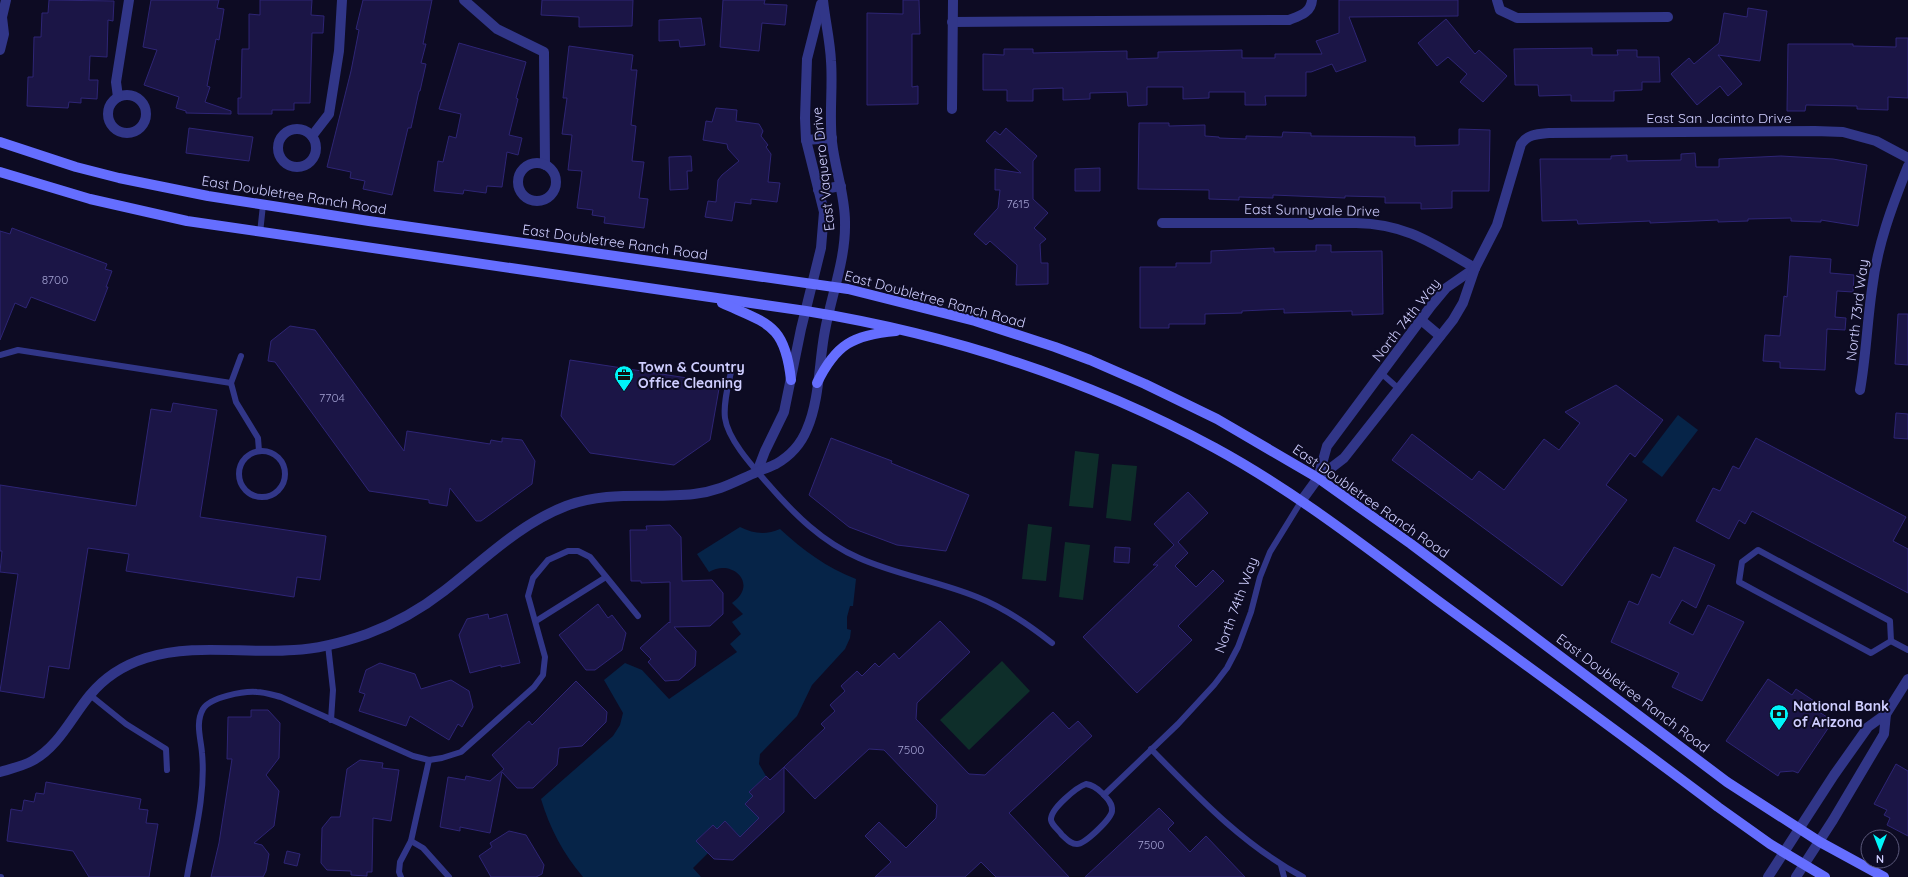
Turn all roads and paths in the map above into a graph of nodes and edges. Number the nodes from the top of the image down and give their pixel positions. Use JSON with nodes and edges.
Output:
{"nodes":[{"id":1,"x":6,"y":0,"type":"edge"},
{"id":2,"x":130,"y":0,"type":"edge"},
{"id":3,"x":342,"y":0,"type":"edge"},
{"id":4,"x":464,"y":0,"type":"edge"},
{"id":5,"x":822,"y":0,"type":"edge"},
{"id":6,"x":953,"y":0,"type":"edge"},
{"id":7,"x":1312,"y":0,"type":"edge"},
{"id":8,"x":1497,"y":0,"type":"edge"},
{"id":9,"x":1,"y":18,"type":"edge"},
{"id":10,"x":1668,"y":18,"type":"dead end"},
{"id":11,"x":952,"y":22,"type":"junction"},
{"id":12,"x":0,"y":50,"type":"edge"},
{"id":13,"x":118,"y":97,"type":"dead end"},
{"id":14,"x":952,"y":109,"type":"dead end"},
{"id":15,"x":312,"y":136,"type":"dead end"},
{"id":16,"x":832,"y":138,"type":"junction"},
{"id":17,"x":1525,"y":138,"type":"joint"},
{"id":18,"x":806,"y":140,"type":"junction"},
{"id":19,"x":0,"y":142,"type":"edge"},
{"id":20,"x":1908,"y":158,"type":"edge"},
{"id":21,"x":545,"y":165,"type":"dead end"},
{"id":22,"x":1908,"y":166,"type":"edge"},
{"id":23,"x":0,"y":172,"type":"edge"},
{"id":24,"x":840,"y":186,"type":"junction"},
{"id":25,"x":818,"y":190,"type":"junction"},
{"id":26,"x":263,"y":206,"type":"junction"},
{"id":27,"x":1162,"y":223,"type":"dead end"},
{"id":28,"x":260,"y":233,"type":"junction"},
{"id":29,"x":1475,"y":268,"type":"junction"},
{"id":30,"x":813,"y":284,"type":"junction"},
{"id":31,"x":835,"y":287,"type":"junction"},
{"id":32,"x":711,"y":298,"type":"junction"},
{"id":33,"x":806,"y":311,"type":"junction"},
{"id":34,"x":828,"y":315,"type":"junction"},
{"id":35,"x":1421,"y":320,"type":"junction"},
{"id":36,"x":906,"y":330,"type":"junction"},
{"id":37,"x":1440,"y":336,"type":"junction"},
{"id":38,"x":0,"y":355,"type":"edge"},
{"id":39,"x":241,"y":356,"type":"dead end"},
{"id":40,"x":732,"y":367,"type":"dead end"},
{"id":41,"x":1381,"y":373,"type":"junction"},
{"id":42,"x":792,"y":380,"type":"junction"},
{"id":43,"x":817,"y":383,"type":"junction"},
{"id":44,"x":231,"y":384,"type":"junction"},
{"id":45,"x":1399,"y":389,"type":"junction"},
{"id":46,"x":1860,"y":390,"type":"dead end"},
{"id":47,"x":258,"y":450,"type":"junction"},
{"id":48,"x":757,"y":472,"type":"junction"},
{"id":49,"x":1318,"y":478,"type":"junction"},
{"id":50,"x":1302,"y":500,"type":"junction"},
{"id":51,"x":606,"y":577,"type":"junction"},
{"id":52,"x":638,"y":616,"type":"dead end"},
{"id":53,"x":536,"y":621,"type":"junction"},
{"id":54,"x":1891,"y":641,"type":"junction"},
{"id":55,"x":1052,"y":643,"type":"dead end"},
{"id":56,"x":328,"y":645,"type":"junction"},
{"id":57,"x":1908,"y":650,"type":"edge"},
{"id":58,"x":1908,"y":679,"type":"edge"},
{"id":59,"x":90,"y":695,"type":"junction"},
{"id":60,"x":1886,"y":714,"type":"junction"},
{"id":61,"x":331,"y":720,"type":"junction"},
{"id":62,"x":1151,"y":749,"type":"junction"},
{"id":63,"x":429,"y":760,"type":"junction"},
{"id":64,"x":168,"y":770,"type":"dead end"},
{"id":65,"x":0,"y":772,"type":"edge"},
{"id":66,"x":1104,"y":795,"type":"junction"},
{"id":67,"x":1799,"y":829,"type":"junction"},
{"id":68,"x":411,"y":841,"type":"junction"},
{"id":69,"x":1820,"y":842,"type":"junction"},
{"id":70,"x":1783,"y":852,"type":"junction"},
{"id":71,"x":1281,"y":865,"type":"junction"},
{"id":72,"x":1804,"y":865,"type":"junction"},
{"id":73,"x":187,"y":877,"type":"edge"},
{"id":74,"x":401,"y":877,"type":"edge"},
{"id":75,"x":450,"y":877,"type":"edge"},
{"id":76,"x":1284,"y":877,"type":"edge"},
{"id":77,"x":1303,"y":877,"type":"edge"},
{"id":78,"x":1768,"y":877,"type":"edge"},
{"id":79,"x":1796,"y":877,"type":"edge"},
{"id":80,"x":1825,"y":877,"type":"edge"},
{"id":81,"x":1884,"y":877,"type":"edge"}],
"edges":[{"from":1,"to":9,"type":"street"},
{"from":2,"to":13,"type":"street"},
{"from":3,"to":15,"type":"street"},
{"from":4,"to":21,"type":"street"},
{"from":5,"to":16,"type":"street","name":"East Vaquero Drive"},
{"from":5,"to":18,"type":"street","name":"East Vaquero Drive"},
{"from":6,"to":11,"type":"street"},
{"from":7,"to":11,"type":"street"},
{"from":8,"to":10,"type":"street"},
{"from":9,"to":12,"type":"street"},
{"from":11,"to":14,"type":"street"},
{"from":16,"to":18,"type":"street"},
{"from":16,"to":24,"type":"street","name":"East Vaquero Drive"},
{"from":17,"to":20,"type":"street","name":"East San Jacinto Drive"},
{"from":17,"to":29,"type":"street","name":"North 74th Way"},
{"from":18,"to":25,"type":"street","name":"East Vaquero Drive"},
{"from":19,"to":26,"type":"main road","name":"East Doubletree Ranch Road"},
{"from":22,"to":46,"type":"street","name":"North 73rd Way"},
{"from":23,"to":28,"type":"main road"},
{"from":24,"to":25,"type":"street"},
{"from":24,"to":31,"type":"street","name":"East Vaquero Drive"},
{"from":25,"to":30,"type":"street","name":"East Vaquero Drive"},
{"from":26,"to":28,"type":"lane"},
{"from":26,"to":30,"type":"main road","name":"East Doubletree Ranch Road"},
{"from":27,"to":29,"type":"street","name":"East Sunnyvale Drive"},
{"from":28,"to":32,"type":"main road"},
{"from":29,"to":35,"type":"street","name":"North 74th Way"},
{"from":29,"to":37,"type":"street","name":"North 74th Way"},
{"from":30,"to":31,"type":"main road","name":"East Doubletree Ranch Road"},
{"from":30,"to":33,"type":"street","name":"East Vaquero Drive"},
{"from":31,"to":34,"type":"street","name":"East Vaquero Drive"},
{"from":31,"to":49,"type":"main road","name":"East Doubletree Ranch Road"},
{"from":32,"to":33,"type":"main road"},
{"from":32,"to":42,"type":"main road"},
{"from":33,"to":34,"type":"main road"},
{"from":33,"to":42,"type":"street","name":"East Vaquero Drive"},
{"from":34,"to":36,"type":"main road"},
{"from":34,"to":43,"type":"street","name":"East Vaquero Drive"},
{"from":35,"to":37,"type":"street"},
{"from":35,"to":41,"type":"street","name":"North 74th Way"},
{"from":36,"to":43,"type":"main road"},
{"from":36,"to":50,"type":"main road"},
{"from":37,"to":45,"type":"street","name":"North 74th Way"},
{"from":38,"to":44,"type":"lane"},
{"from":39,"to":44,"type":"lane"},
{"from":40,"to":48,"type":"lane"},
{"from":41,"to":45,"type":"lane"},
{"from":41,"to":49,"type":"street","name":"North 74th Way"},
{"from":42,"to":48,"type":"street","name":"East Vaquero Drive"},
{"from":43,"to":48,"type":"street","name":"East Vaquero Drive"},
{"from":44,"to":47,"type":"lane"},
{"from":45,"to":49,"type":"street","name":"North 74th Way"},
{"from":47,"to":47,"type":"lane"},
{"from":48,"to":55,"type":"lane"},
{"from":48,"to":56,"type":"street","name":"East Vaquero Drive"},
{"from":49,"to":50,"type":"street","name":"North 74th Way"},
{"from":49,"to":67,"type":"main road","name":"East Doubletree Ranch Road"},
{"from":50,"to":62,"type":"lane","name":"North 74th Way"},
{"from":50,"to":70,"type":"main road"},
{"from":51,"to":52,"type":"lane"},
{"from":51,"to":53,"type":"lane"},
{"from":51,"to":53,"type":"lane"},
{"from":53,"to":63,"type":"lane"},
{"from":54,"to":54,"type":"lane"},
{"from":54,"to":57,"type":"lane"},
{"from":56,"to":59,"type":"street","name":"East Vaquero Drive"},
{"from":56,"to":61,"type":"lane"},
{"from":58,"to":60,"type":"street"},
{"from":59,"to":64,"type":"lane"},
{"from":59,"to":65,"type":"street","name":"East Vaquero Drive"},
{"from":60,"to":67,"type":"street"},
{"from":60,"to":69,"type":"street"},
{"from":61,"to":63,"type":"lane"},
{"from":61,"to":73,"type":"lane"},
{"from":62,"to":66,"type":"lane","name":"North 74th Way"},
{"from":62,"to":71,"type":"lane"},
{"from":63,"to":68,"type":"lane"},
{"from":66,"to":66,"type":"lane"},
{"from":67,"to":69,"type":"main road","name":"East Doubletree Ranch Road"},
{"from":67,"to":70,"type":"street"},
{"from":68,"to":74,"type":"lane"},
{"from":68,"to":75,"type":"lane"},
{"from":69,"to":72,"type":"street"},
{"from":69,"to":81,"type":"main road","name":"East Doubletree Ranch Road"},
{"from":70,"to":72,"type":"main road"},
{"from":70,"to":78,"type":"street"},
{"from":71,"to":76,"type":"lane"},
{"from":71,"to":77,"type":"lane"},
{"from":72,"to":79,"type":"street"},
{"from":72,"to":80,"type":"main road"}]}
